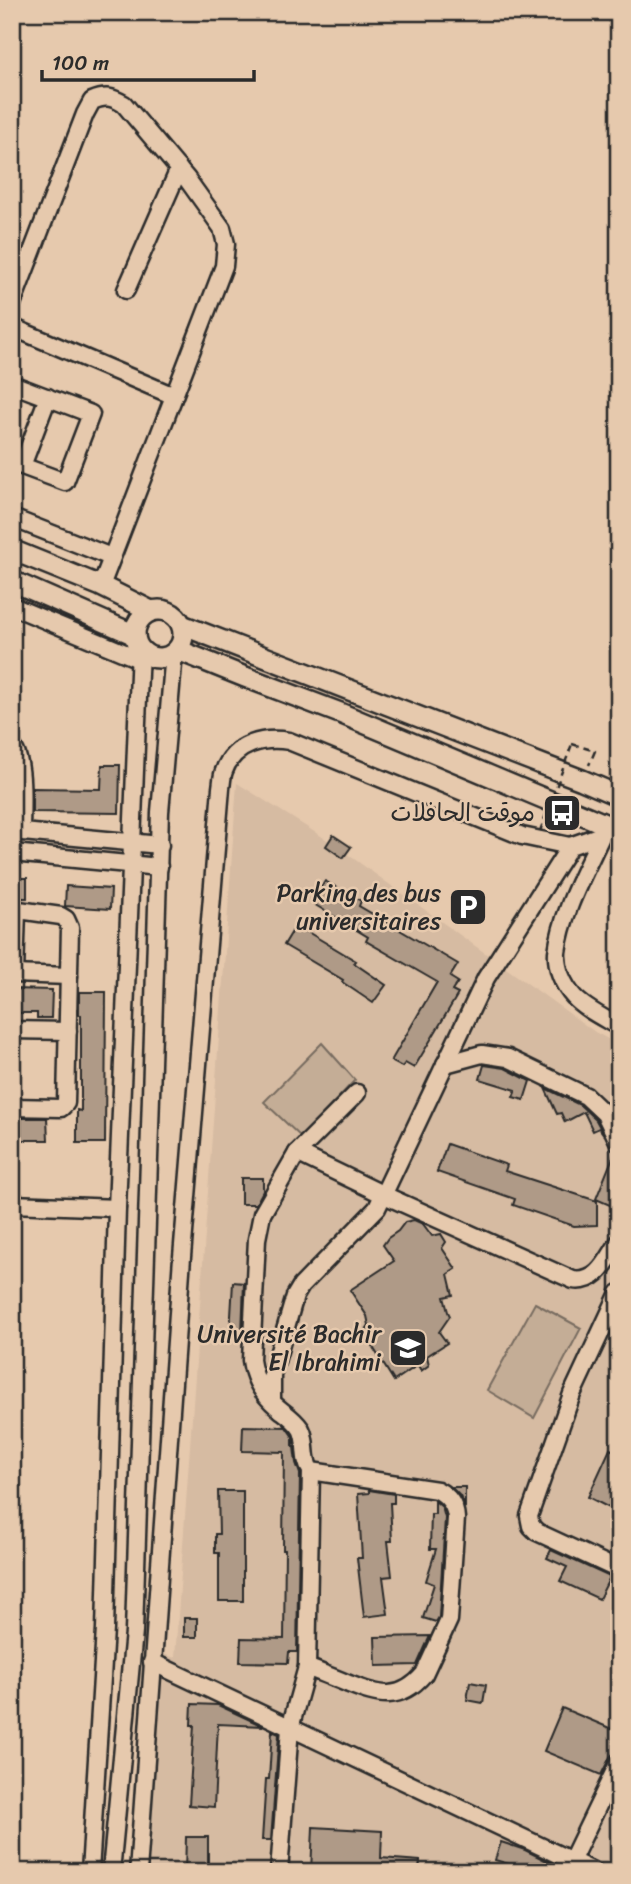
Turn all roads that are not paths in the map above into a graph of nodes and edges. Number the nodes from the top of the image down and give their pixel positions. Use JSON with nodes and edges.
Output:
{"nodes":[{"id":1,"x":179,"y":169,"type":"junction"},
{"id":2,"x":126,"y":290,"type":"dead end"},
{"id":3,"x":12,"y":304,"type":"edge"},
{"id":4,"x":12,"y":327,"type":"edge"},
{"id":5,"x":12,"y":384,"type":"edge"},
{"id":6,"x":174,"y":396,"type":"junction"},
{"id":7,"x":48,"y":397,"type":"junction"},
{"id":8,"x":12,"y":518,"type":"edge"},
{"id":9,"x":12,"y":550,"type":"edge"},
{"id":10,"x":111,"y":557,"type":"junction"},
{"id":11,"x":12,"y":581,"type":"edge"},
{"id":12,"x":101,"y":586,"type":"junction"},
{"id":13,"x":12,"y":606,"type":"edge"},
{"id":14,"x":151,"y":611,"type":"junction"},
{"id":15,"x":182,"y":625,"type":"junction"},
{"id":16,"x":138,"y":648,"type":"junction"},
{"id":17,"x":176,"y":651,"type":"junction"},
{"id":18,"x":12,"y":746,"type":"edge"},
{"id":19,"x":619,"y":796,"type":"edge"},
{"id":20,"x":609,"y":830,"type":"edge"},
{"id":21,"x":17,"y":831,"type":"edge"},
{"id":22,"x":132,"y":841,"type":"junction"},
{"id":23,"x":160,"y":845,"type":"junction"},
{"id":24,"x":570,"y":846,"type":"junction"},
{"id":25,"x":12,"y":853,"type":"edge"},
{"id":26,"x":130,"y":863,"type":"junction"},
{"id":27,"x":159,"y":867,"type":"junction"},
{"id":28,"x":15,"y":910,"type":"edge"},
{"id":29,"x":15,"y":927,"type":"edge"},
{"id":30,"x":13,"y":974,"type":"edge"},
{"id":31,"x":69,"y":975,"type":"junction"},
{"id":32,"x":619,"y":1027,"type":"edge"},
{"id":33,"x":12,"y":1030,"type":"edge"},
{"id":34,"x":68,"y":1031,"type":"junction"},
{"id":35,"x":445,"y":1064,"type":"junction"},
{"id":36,"x":357,"y":1093,"type":"dead end"},
{"id":37,"x":12,"y":1107,"type":"edge"},
{"id":38,"x":619,"y":1143,"type":"edge"},
{"id":39,"x":297,"y":1153,"type":"junction"},
{"id":40,"x":384,"y":1195,"type":"junction"},
{"id":41,"x":12,"y":1204,"type":"edge"},
{"id":42,"x":117,"y":1208,"type":"junction"},
{"id":43,"x":619,"y":1242,"type":"edge"},
{"id":44,"x":619,"y":1293,"type":"edge"},
{"id":45,"x":272,"y":1401,"type":"junction"},
{"id":46,"x":311,"y":1471,"type":"junction"},
{"id":47,"x":619,"y":1570,"type":"edge"},
{"id":48,"x":152,"y":1662,"type":"junction"},
{"id":49,"x":307,"y":1667,"type":"junction"},
{"id":50,"x":290,"y":1728,"type":"junction"},
{"id":51,"x":619,"y":1762,"type":"edge"},
{"id":52,"x":568,"y":1866,"type":"edge"},
{"id":53,"x":90,"y":1872,"type":"edge"},
{"id":54,"x":111,"y":1872,"type":"edge"},
{"id":55,"x":138,"y":1872,"type":"edge"},
{"id":56,"x":279,"y":1872,"type":"edge"},
{"id":57,"x":596,"y":1872,"type":"edge"}],
"edges":[{"from":1,"to":2,"type":"street"},
{"from":1,"to":3,"type":"street"},
{"from":1,"to":6,"type":"street"},
{"from":4,"to":6,"type":"street"},
{"from":5,"to":7,"type":"street"},
{"from":6,"to":10,"type":"street"},
{"from":7,"to":7,"type":"street"},
{"from":8,"to":10,"type":"street"},
{"from":9,"to":12,"type":"main road"},
{"from":10,"to":12,"type":"street"},
{"from":11,"to":16,"type":"main road"},
{"from":12,"to":14,"type":"main road"},
{"from":13,"to":16,"type":"street"},
{"from":14,"to":15,"type":"main road"},
{"from":14,"to":16,"type":"main road"},
{"from":15,"to":17,"type":"main road"},
{"from":15,"to":19,"type":"main road"},
{"from":16,"to":17,"type":"main road"},
{"from":16,"to":22,"type":"street"},
{"from":17,"to":20,"type":"main road"},
{"from":17,"to":23,"type":"street"},
{"from":18,"to":21,"type":"street"},
{"from":20,"to":24,"type":"street"},
{"from":20,"to":32,"type":"street"},
{"from":21,"to":22,"type":"street"},
{"from":22,"to":23,"type":"street"},
{"from":22,"to":26,"type":"street"},
{"from":23,"to":27,"type":"street"},
{"from":24,"to":35,"type":"street"},
{"from":24,"to":48,"type":"street"},
{"from":25,"to":26,"type":"street"},
{"from":26,"to":27,"type":"street"},
{"from":26,"to":42,"type":"street"},
{"from":27,"to":54,"type":"street"},
{"from":28,"to":29,"type":"street"},
{"from":28,"to":31,"type":"street"},
{"from":29,"to":30,"type":"street"},
{"from":30,"to":31,"type":"street"},
{"from":31,"to":34,"type":"street"},
{"from":33,"to":34,"type":"street"},
{"from":34,"to":37,"type":"street"},
{"from":35,"to":38,"type":"street"},
{"from":35,"to":40,"type":"street"},
{"from":36,"to":39,"type":"street"},
{"from":39,"to":40,"type":"street"},
{"from":39,"to":45,"type":"street"},
{"from":40,"to":43,"type":"street"},
{"from":40,"to":45,"type":"street"},
{"from":41,"to":42,"type":"street"},
{"from":42,"to":53,"type":"street"},
{"from":44,"to":47,"type":"street"},
{"from":45,"to":46,"type":"street"},
{"from":46,"to":49,"type":"street"},
{"from":46,"to":49,"type":"street"},
{"from":48,"to":50,"type":"street"},
{"from":48,"to":55,"type":"street"},
{"from":49,"to":50,"type":"street"},
{"from":50,"to":52,"type":"street"},
{"from":50,"to":56,"type":"street"},
{"from":51,"to":52,"type":"street"},
{"from":52,"to":57,"type":"street"}]}
